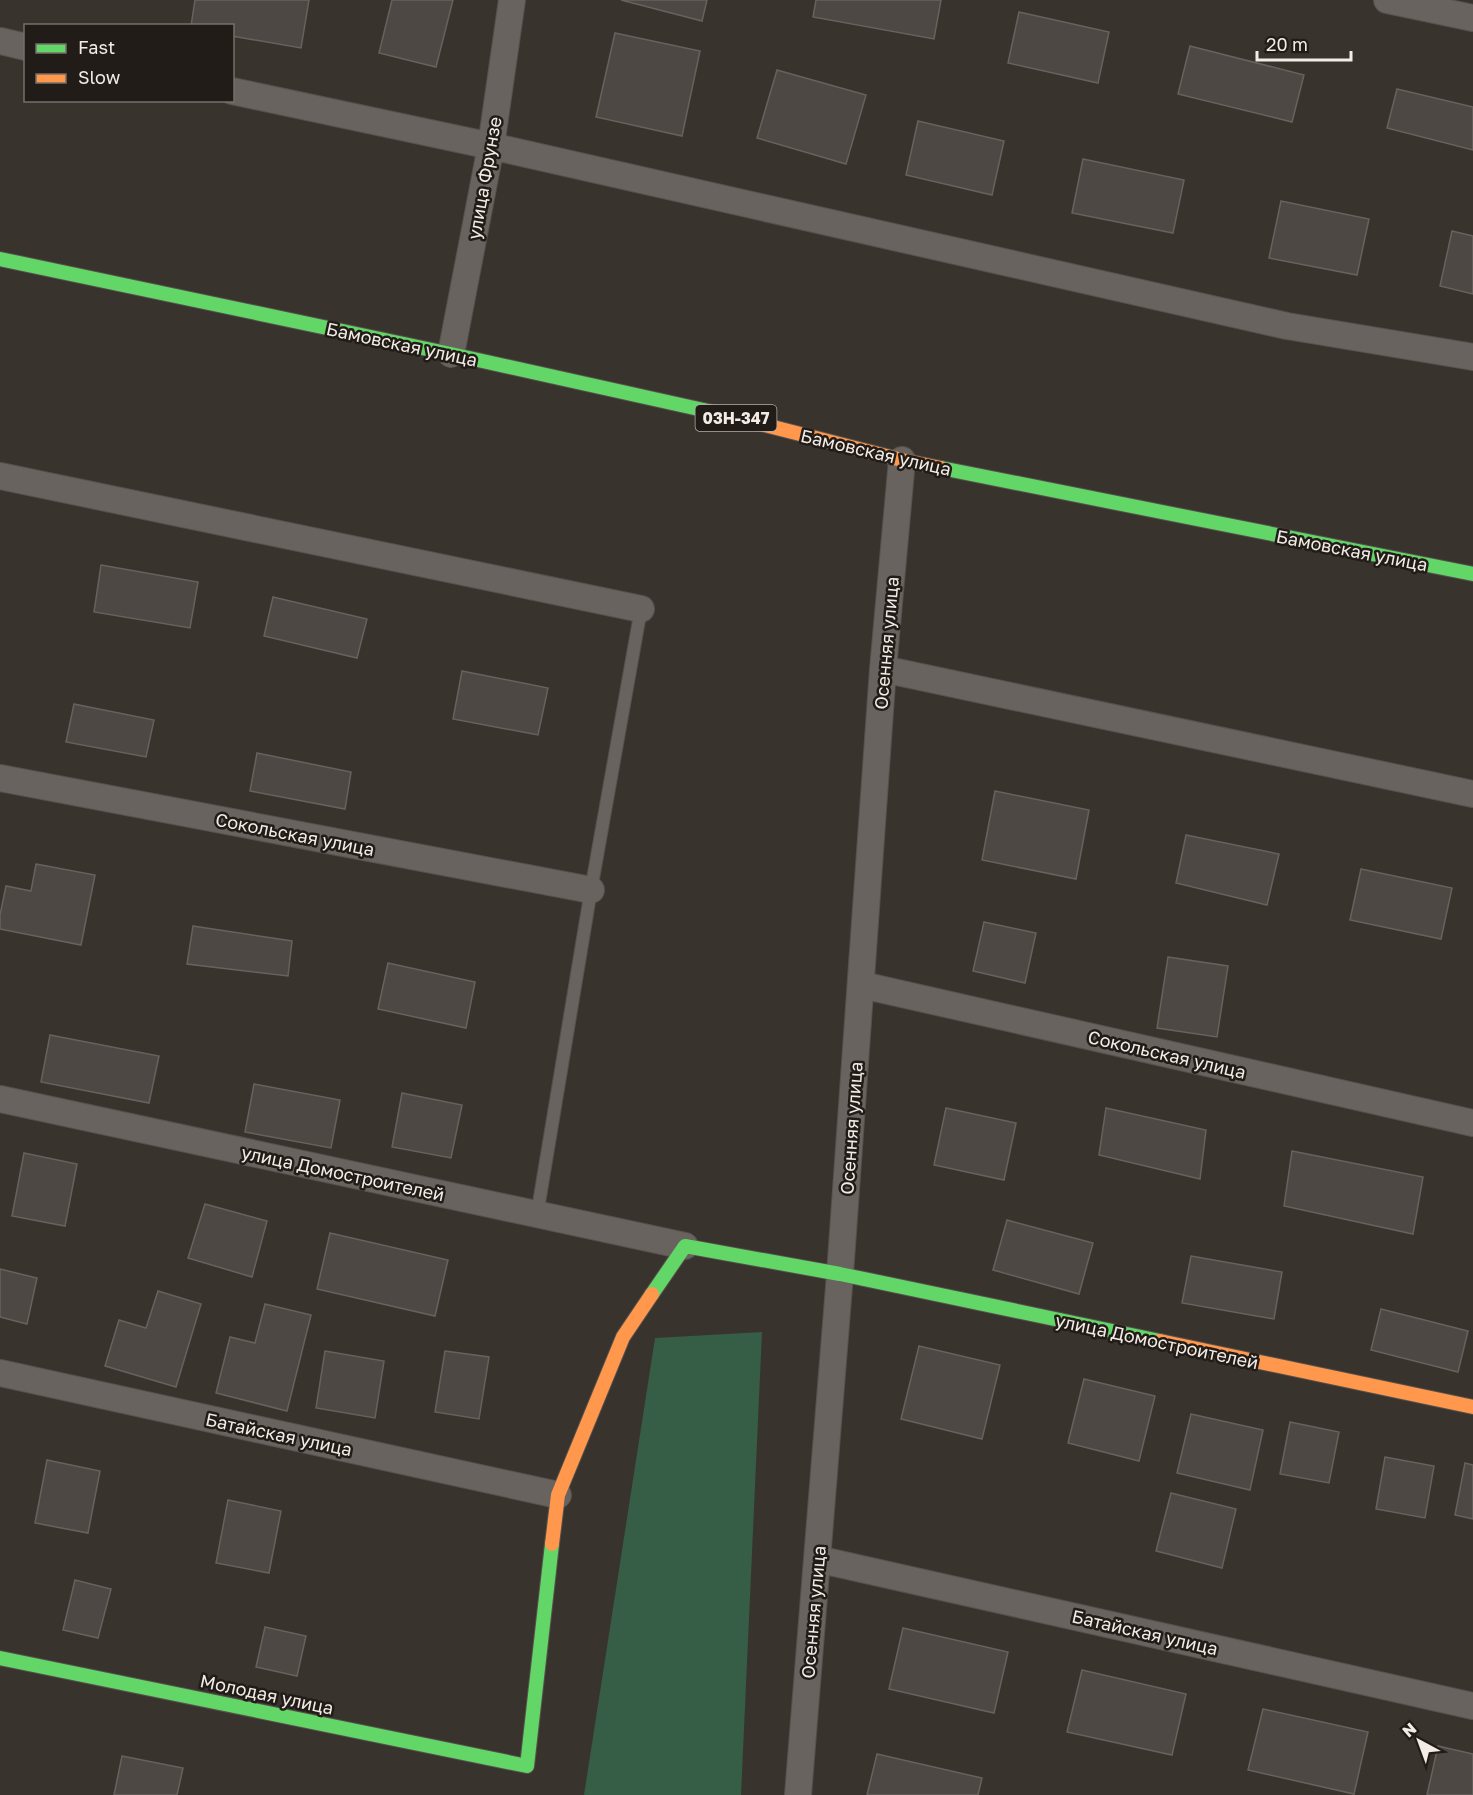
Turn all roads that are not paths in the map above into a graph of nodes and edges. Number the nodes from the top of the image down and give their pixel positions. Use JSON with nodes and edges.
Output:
{"nodes":[{"id":1,"x":512,"y":0,"type":"edge"},
{"id":2,"x":1387,"y":0,"type":"edge"},
{"id":3,"x":1473,"y":18,"type":"edge"},
{"id":4,"x":0,"y":41,"type":"edge"},
{"id":5,"x":24,"y":47,"type":"edge"},
{"id":6,"x":234,"y":91,"type":"edge"},
{"id":7,"x":491,"y":147,"type":"junction"},
{"id":8,"x":0,"y":260,"type":"edge"},
{"id":9,"x":451,"y":354,"type":"junction"},
{"id":10,"x":1473,"y":357,"type":"edge"},
{"id":11,"x":902,"y":460,"type":"junction"},
{"id":12,"x":0,"y":476,"type":"edge"},
{"id":13,"x":1473,"y":574,"type":"edge"},
{"id":14,"x":641,"y":609,"type":"joint"},
{"id":15,"x":883,"y":669,"type":"junction"},
{"id":16,"x":0,"y":777,"type":"edge"},
{"id":17,"x":1473,"y":794,"type":"edge"},
{"id":18,"x":591,"y":890,"type":"junction"},
{"id":19,"x":862,"y":985,"type":"junction"},
{"id":20,"x":0,"y":1099,"type":"edge"},
{"id":21,"x":1473,"y":1123,"type":"edge"},
{"id":22,"x":537,"y":1215,"type":"junction"},
{"id":23,"x":685,"y":1246,"type":"junction"},
{"id":24,"x":840,"y":1274,"type":"junction"},
{"id":25,"x":0,"y":1373,"type":"edge"},
{"id":26,"x":1473,"y":1407,"type":"edge"},
{"id":27,"x":558,"y":1495,"type":"junction"},
{"id":28,"x":817,"y":1559,"type":"junction"},
{"id":29,"x":0,"y":1658,"type":"edge"},
{"id":30,"x":1473,"y":1706,"type":"edge"},
{"id":31,"x":798,"y":1795,"type":"edge"}],
"edges":[{"from":1,"to":7,"type":"street","name":"улица Фрунзе"},
{"from":2,"to":3,"type":"street"},
{"from":4,"to":5,"type":"street"},
{"from":6,"to":7,"type":"street"},
{"from":7,"to":9,"type":"street","name":"улица Фрунзе"},
{"from":7,"to":10,"type":"street"},
{"from":8,"to":9,"type":"street","name":"Бамовская улица","number":"03Н-347"},
{"from":9,"to":11,"type":"street","name":"Бамовская улица","number":"03Н-347"},
{"from":11,"to":13,"type":"street","name":"Бамовская улица","number":"03Н-347"},
{"from":11,"to":15,"type":"street","name":"Осенняя улица"},
{"from":12,"to":14,"type":"street"},
{"from":14,"to":18,"type":"lane"},
{"from":15,"to":17,"type":"street"},
{"from":15,"to":19,"type":"street","name":"Осенняя улица"},
{"from":16,"to":18,"type":"street","name":"Сокольская улица"},
{"from":18,"to":22,"type":"lane"},
{"from":19,"to":21,"type":"street","name":"Сокольская улица"},
{"from":19,"to":24,"type":"street","name":"Осенняя улица"},
{"from":20,"to":22,"type":"street","name":"улица Домостроителей"},
{"from":22,"to":23,"type":"street","name":"улица Домостроителей"},
{"from":23,"to":24,"type":"street","name":"улица Домостроителей"},
{"from":23,"to":27,"type":"street"},
{"from":24,"to":26,"type":"street","name":"улица Домостроителей"},
{"from":24,"to":28,"type":"street","name":"Осенняя улица"},
{"from":25,"to":27,"type":"street","name":"Батайская улица"},
{"from":27,"to":29,"type":"street","name":"Молодая улица"},
{"from":28,"to":30,"type":"street","name":"Батайская улица"},
{"from":28,"to":31,"type":"street","name":"Осенняя улица"}]}
